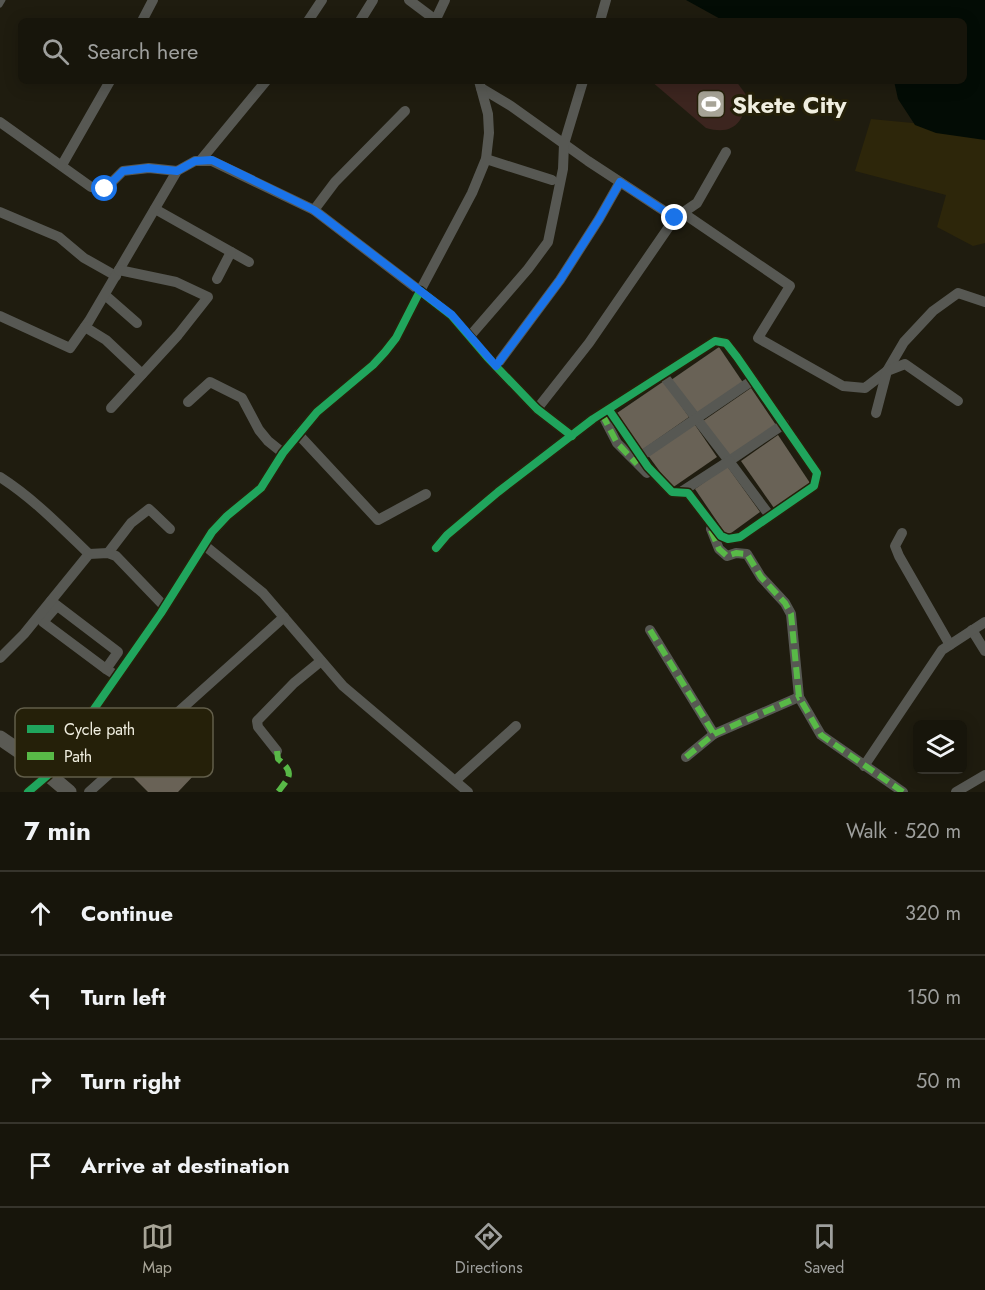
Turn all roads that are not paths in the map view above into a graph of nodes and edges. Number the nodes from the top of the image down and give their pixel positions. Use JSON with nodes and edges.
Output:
{"nodes":[{"id":1,"x":3,"y":0,"type":"edge"},
{"id":2,"x":153,"y":0,"type":"edge"},
{"id":3,"x":322,"y":0,"type":"edge"},
{"id":4,"x":373,"y":0,"type":"edge"},
{"id":5,"x":409,"y":0,"type":"edge"},
{"id":6,"x":445,"y":0,"type":"edge"},
{"id":7,"x":606,"y":0,"type":"edge"},
{"id":8,"x":0,"y":5,"type":"edge"},
{"id":9,"x":144,"y":18,"type":"edge"},
{"id":10,"x":310,"y":18,"type":"edge"},
{"id":11,"x":362,"y":18,"type":"edge"},
{"id":12,"x":433,"y":18,"type":"edge"},
{"id":13,"x":437,"y":18,"type":"edge"},
{"id":14,"x":601,"y":18,"type":"edge"},
{"id":15,"x":108,"y":84,"type":"edge"},
{"id":16,"x":264,"y":84,"type":"edge"},
{"id":17,"x":480,"y":84,"type":"edge"},
{"id":18,"x":582,"y":84,"type":"edge"},
{"id":19,"x":405,"y":111,"type":"dead end"},
{"id":20,"x":0,"y":122,"type":"edge"},
{"id":21,"x":564,"y":144,"type":"junction"},
{"id":22,"x":726,"y":152,"type":"dead end"},
{"id":23,"x":486,"y":159,"type":"junction"},
{"id":24,"x":200,"y":161,"type":"junction"},
{"id":25,"x":62,"y":165,"type":"junction"},
{"id":26,"x":177,"y":171,"type":"junction"},
{"id":27,"x":552,"y":180,"type":"dead end"},
{"id":28,"x":620,"y":182,"type":"junction"},
{"id":29,"x":155,"y":209,"type":"junction"},
{"id":30,"x":314,"y":210,"type":"junction"},
{"id":31,"x":0,"y":212,"type":"edge"},
{"id":32,"x":679,"y":216,"type":"junction"},
{"id":33,"x":231,"y":252,"type":"junction"},
{"id":34,"x":249,"y":262,"type":"dead end"},
{"id":35,"x":118,"y":273,"type":"junction"},
{"id":36,"x":217,"y":279,"type":"dead end"},
{"id":37,"x":420,"y":291,"type":"junction"},
{"id":38,"x":105,"y":295,"type":"junction"},
{"id":39,"x":985,"y":302,"type":"edge"},
{"id":40,"x":0,"y":316,"type":"edge"},
{"id":41,"x":137,"y":323,"type":"dead end"},
{"id":42,"x":85,"y":327,"type":"junction"},
{"id":43,"x":470,"y":336,"type":"junction"},
{"id":44,"x":496,"y":366,"type":"junction"},
{"id":45,"x":887,"y":371,"type":"junction"},
{"id":46,"x":142,"y":374,"type":"junction"},
{"id":47,"x":663,"y":375,"type":"junction"},
{"id":48,"x":753,"y":380,"type":"junction"},
{"id":49,"x":958,"y":401,"type":"dead end"},
{"id":50,"x":188,"y":402,"type":"dead end"},
{"id":51,"x":111,"y":408,"type":"dead end"},
{"id":52,"x":537,"y":409,"type":"junction"},
{"id":53,"x":606,"y":412,"type":"junction"},
{"id":54,"x":876,"y":413,"type":"dead end"},
{"id":55,"x":695,"y":418,"type":"junction"},
{"id":56,"x":784,"y":424,"type":"junction"},
{"id":57,"x":298,"y":434,"type":"junction"},
{"id":58,"x":572,"y":436,"type":"junction"},
{"id":59,"x":283,"y":453,"type":"junction"},
{"id":60,"x":641,"y":456,"type":"junction"},
{"id":61,"x":729,"y":461,"type":"junction"},
{"id":62,"x":0,"y":477,"type":"edge"},
{"id":63,"x":681,"y":492,"type":"junction"},
{"id":64,"x":426,"y":494,"type":"dead end"},
{"id":65,"x":770,"y":516,"type":"junction"},
{"id":66,"x":170,"y":529,"type":"dead end"},
{"id":67,"x":902,"y":533,"type":"dead end"},
{"id":68,"x":204,"y":545,"type":"junction"},
{"id":69,"x":436,"y":548,"type":"dead end"},
{"id":70,"x":108,"y":553,"type":"junction"},
{"id":71,"x":89,"y":554,"type":"junction"},
{"id":72,"x":54,"y":603,"type":"junction"},
{"id":73,"x":165,"y":607,"type":"junction"},
{"id":74,"x":284,"y":617,"type":"junction"},
{"id":75,"x":985,"y":622,"type":"edge"},
{"id":76,"x":650,"y":630,"type":"dead end"},
{"id":77,"x":972,"y":630,"type":"junction"},
{"id":78,"x":950,"y":645,"type":"junction"},
{"id":79,"x":985,"y":651,"type":"edge"},
{"id":80,"x":0,"y":658,"type":"edge"},
{"id":81,"x":321,"y":661,"type":"junction"},
{"id":82,"x":106,"y":669,"type":"junction"},
{"id":83,"x":117,"y":676,"type":"junction"},
{"id":84,"x":800,"y":697,"type":"junction"},
{"id":85,"x":95,"y":708,"type":"edge"},
{"id":86,"x":183,"y":708,"type":"edge"},
{"id":87,"x":516,"y":726,"type":"dead end"},
{"id":88,"x":714,"y":735,"type":"junction"},
{"id":89,"x":0,"y":738,"type":"edge"},
{"id":90,"x":15,"y":748,"type":"edge"},
{"id":91,"x":277,"y":751,"type":"dead end"},
{"id":92,"x":686,"y":757,"type":"dead end"},
{"id":93,"x":864,"y":766,"type":"junction"},
{"id":94,"x":985,"y":774,"type":"edge"},
{"id":95,"x":46,"y":777,"type":"edge"},
{"id":96,"x":50,"y":777,"type":"edge"},
{"id":97,"x":106,"y":777,"type":"edge"},
{"id":98,"x":456,"y":780,"type":"junction"},
{"id":99,"x":28,"y":792,"type":"edge"},
{"id":100,"x":69,"y":792,"type":"edge"},
{"id":101,"x":89,"y":792,"type":"edge"},
{"id":102,"x":468,"y":792,"type":"edge"},
{"id":103,"x":903,"y":792,"type":"edge"},
{"id":104,"x":956,"y":792,"type":"edge"}],
"edges":[{"from":1,"to":8,"type":"lane"},
{"from":2,"to":9,"type":"street"},
{"from":3,"to":10,"type":"street"},
{"from":4,"to":11,"type":"street"},
{"from":5,"to":12,"type":"street"},
{"from":6,"to":13,"type":"street"},
{"from":7,"to":14,"type":"street"},
{"from":15,"to":25,"type":"street"},
{"from":16,"to":24,"type":"street"},
{"from":17,"to":21,"type":"street"},
{"from":17,"to":23,"type":"street"},
{"from":18,"to":21,"type":"street"},
{"from":19,"to":30,"type":"street"},
{"from":20,"to":25,"type":"street"},
{"from":21,"to":28,"type":"street"},
{"from":21,"to":43,"type":"street"},
{"from":22,"to":32,"type":"street"},
{"from":23,"to":27,"type":"street"},
{"from":23,"to":37,"type":"street"},
{"from":24,"to":26,"type":"street"},
{"from":24,"to":30,"type":"street"},
{"from":25,"to":26,"type":"street"},
{"from":26,"to":29,"type":"street"},
{"from":28,"to":32,"type":"street"},
{"from":28,"to":44,"type":"street"},
{"from":29,"to":33,"type":"street"},
{"from":29,"to":35,"type":"street"},
{"from":30,"to":37,"type":"street"},
{"from":31,"to":35,"type":"street"},
{"from":32,"to":45,"type":"street"},
{"from":32,"to":52,"type":"street"},
{"from":33,"to":34,"type":"street"},
{"from":33,"to":36,"type":"street"},
{"from":35,"to":38,"type":"street"},
{"from":35,"to":46,"type":"street"},
{"from":37,"to":43,"type":"street"},
{"from":37,"to":57,"type":"street"},
{"from":38,"to":41,"type":"street"},
{"from":38,"to":42,"type":"street"},
{"from":39,"to":45,"type":"street"},
{"from":40,"to":42,"type":"street"},
{"from":42,"to":46,"type":"street"},
{"from":43,"to":44,"type":"street"},
{"from":44,"to":52,"type":"street"},
{"from":45,"to":49,"type":"street"},
{"from":45,"to":54,"type":"street"},
{"from":46,"to":51,"type":"street"},
{"from":47,"to":48,"type":"street"},
{"from":47,"to":53,"type":"street"},
{"from":47,"to":55,"type":"street"},
{"from":48,"to":55,"type":"street"},
{"from":48,"to":56,"type":"street"},
{"from":50,"to":59,"type":"street"},
{"from":52,"to":58,"type":"street"},
{"from":53,"to":58,"type":"street"},
{"from":53,"to":60,"type":"street"},
{"from":53,"to":84,"type":"street"},
{"from":55,"to":60,"type":"street"},
{"from":55,"to":61,"type":"street"},
{"from":56,"to":61,"type":"street"},
{"from":56,"to":65,"type":"street"},
{"from":57,"to":59,"type":"street"},
{"from":57,"to":64,"type":"street"},
{"from":58,"to":69,"type":"street"},
{"from":59,"to":68,"type":"street"},
{"from":60,"to":63,"type":"street"},
{"from":61,"to":63,"type":"street"},
{"from":61,"to":65,"type":"street"},
{"from":62,"to":71,"type":"street"},
{"from":63,"to":65,"type":"street"},
{"from":66,"to":70,"type":"street"},
{"from":67,"to":78,"type":"street"},
{"from":68,"to":73,"type":"street"},
{"from":68,"to":74,"type":"street"},
{"from":70,"to":71,"type":"street"},
{"from":70,"to":73,"type":"street"},
{"from":71,"to":72,"type":"street"},
{"from":72,"to":80,"type":"street"},
{"from":72,"to":82,"type":"street"},
{"from":72,"to":82,"type":"street"},
{"from":73,"to":83,"type":"street"},
{"from":74,"to":81,"type":"street"},
{"from":74,"to":86,"type":"street"},
{"from":75,"to":77,"type":"street"},
{"from":76,"to":88,"type":"street"},
{"from":77,"to":78,"type":"street"},
{"from":77,"to":79,"type":"street"},
{"from":78,"to":93,"type":"street"},
{"from":81,"to":91,"type":"street"},
{"from":81,"to":98,"type":"street"},
{"from":82,"to":83,"type":"street"},
{"from":83,"to":85,"type":"street"},
{"from":84,"to":88,"type":"street"},
{"from":84,"to":93,"type":"street"},
{"from":87,"to":98,"type":"street"},
{"from":88,"to":92,"type":"street"},
{"from":89,"to":90,"type":"street"},
{"from":93,"to":103,"type":"street"},
{"from":94,"to":104,"type":"street"},
{"from":95,"to":99,"type":"street"},
{"from":96,"to":100,"type":"street"},
{"from":97,"to":101,"type":"street"},
{"from":98,"to":102,"type":"street"}]}
